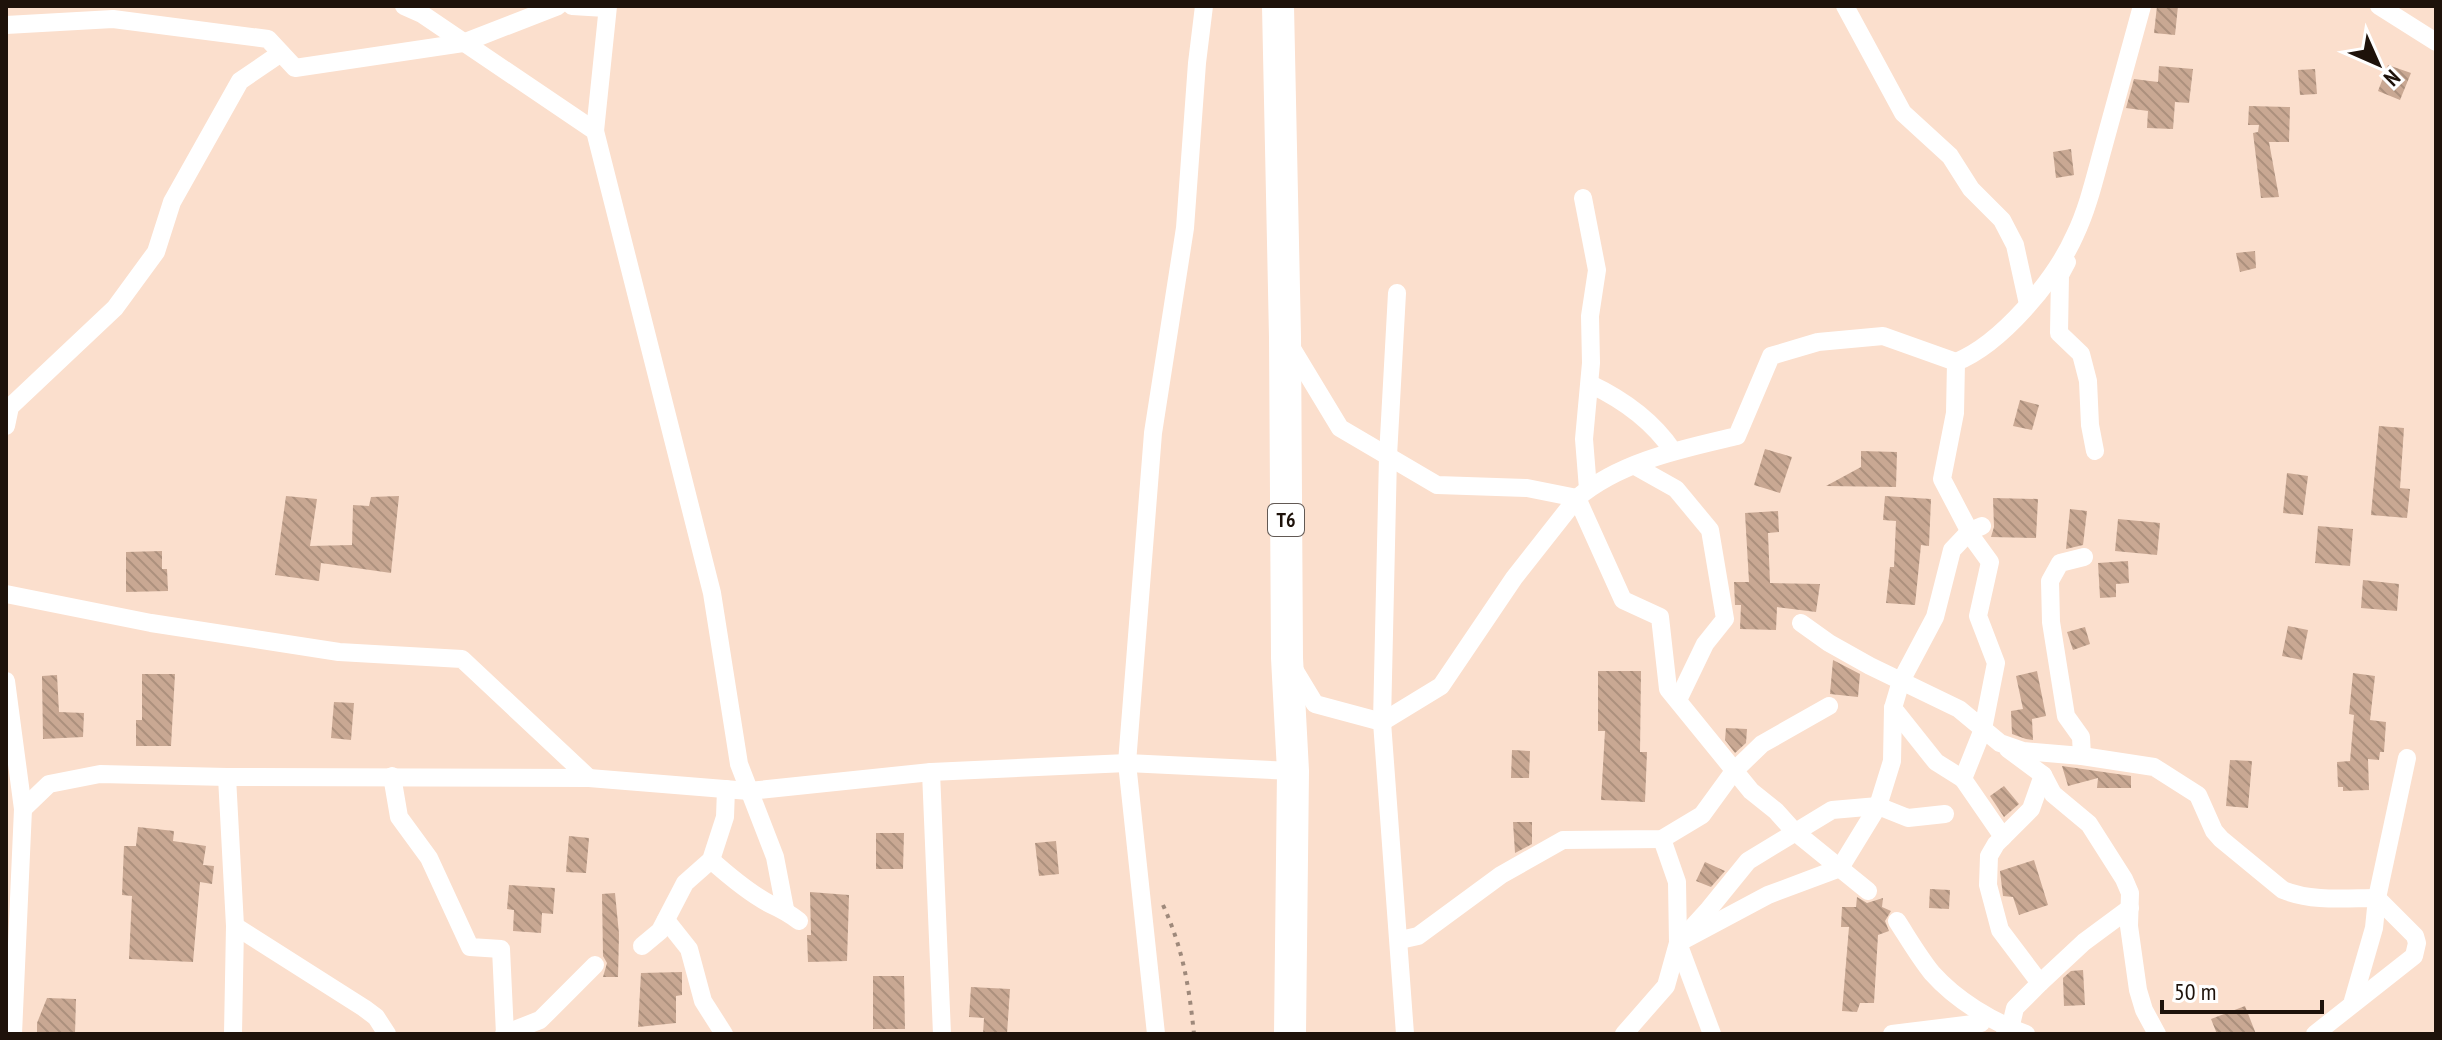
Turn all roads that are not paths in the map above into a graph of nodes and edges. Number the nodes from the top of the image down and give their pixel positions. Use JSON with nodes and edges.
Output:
{"nodes":[{"id":1,"x":404,"y":6,"type":"edge"},
{"id":2,"x":558,"y":6,"type":"edge"},
{"id":3,"x":572,"y":6,"type":"edge"},
{"id":4,"x":1204,"y":6,"type":"edge"},
{"id":5,"x":1278,"y":6,"type":"edge"},
{"id":6,"x":1845,"y":6,"type":"edge"},
{"id":7,"x":2142,"y":6,"type":"edge"},
{"id":8,"x":2379,"y":6,"type":"edge"},
{"id":9,"x":607,"y":7,"type":"edge"},
{"id":10,"x":6,"y":25,"type":"edge"},
{"id":11,"x":2436,"y":42,"type":"edge"},
{"id":12,"x":463,"y":43,"type":"junction"},
{"id":13,"x":281,"y":53,"type":"junction"},
{"id":14,"x":595,"y":131,"type":"junction"},
{"id":15,"x":1583,"y":198,"type":"dead end"},
{"id":16,"x":2075,"y":238,"type":"junction"},
{"id":17,"x":1397,"y":293,"type":"dead end"},
{"id":18,"x":2028,"y":304,"type":"junction"},
{"id":19,"x":1285,"y":337,"type":"junction"},
{"id":20,"x":1956,"y":362,"type":"junction"},
{"id":21,"x":1590,"y":384,"type":"junction"},
{"id":22,"x":6,"y":426,"type":"edge"},
{"id":23,"x":1673,"y":451,"type":"junction"},
{"id":24,"x":2095,"y":451,"type":"dead end"},
{"id":25,"x":1388,"y":456,"type":"junction"},
{"id":26,"x":1635,"y":466,"type":"junction"},
{"id":27,"x":1583,"y":493,"type":"junction"},
{"id":28,"x":1976,"y":529,"type":"junction"},
{"id":29,"x":2084,"y":557,"type":"dead end"},
{"id":30,"x":6,"y":594,"type":"edge"},
{"id":31,"x":1801,"y":623,"type":"dead end"},
{"id":32,"x":1287,"y":658,"type":"junction"},
{"id":33,"x":6,"y":681,"type":"edge"},
{"id":34,"x":1901,"y":681,"type":"junction"},
{"id":35,"x":1678,"y":700,"type":"junction"},
{"id":36,"x":1316,"y":704,"type":"junction"},
{"id":37,"x":1829,"y":706,"type":"dead end"},
{"id":38,"x":1893,"y":708,"type":"junction"},
{"id":39,"x":1382,"y":722,"type":"junction"},
{"id":40,"x":1983,"y":729,"type":"junction"},
{"id":41,"x":2000,"y":743,"type":"junction"},
{"id":42,"x":2082,"y":756,"type":"junction"},
{"id":43,"x":2407,"y":758,"type":"dead end"},
{"id":44,"x":1127,"y":763,"type":"junction"},
{"id":45,"x":1293,"y":771,"type":"junction"},
{"id":46,"x":1734,"y":771,"type":"junction"},
{"id":47,"x":931,"y":772,"type":"junction"},
{"id":48,"x":2043,"y":775,"type":"junction"},
{"id":49,"x":392,"y":776,"type":"junction"},
{"id":50,"x":227,"y":777,"type":"junction"},
{"id":51,"x":589,"y":778,"type":"junction"},
{"id":52,"x":1963,"y":779,"type":"junction"},
{"id":53,"x":726,"y":789,"type":"junction"},
{"id":54,"x":749,"y":791,"type":"junction"},
{"id":55,"x":1878,"y":806,"type":"junction"},
{"id":56,"x":23,"y":809,"type":"junction"},
{"id":57,"x":1945,"y":814,"type":"dead end"},
{"id":58,"x":1794,"y":831,"type":"junction"},
{"id":59,"x":2003,"y":837,"type":"junction"},
{"id":60,"x":1662,"y":839,"type":"junction"},
{"id":61,"x":711,"y":860,"type":"junction"},
{"id":62,"x":1840,"y":868,"type":"junction"},
{"id":63,"x":1868,"y":891,"type":"dead end"},
{"id":64,"x":2377,"y":898,"type":"junction"},
{"id":65,"x":2130,"y":908,"type":"junction"},
{"id":66,"x":666,"y":920,"type":"junction"},
{"id":67,"x":1897,"y":921,"type":"dead end"},
{"id":68,"x":235,"y":926,"type":"junction"},
{"id":69,"x":1400,"y":940,"type":"junction"},
{"id":70,"x":1678,"y":943,"type":"junction"},
{"id":71,"x":642,"y":946,"type":"dead end"},
{"id":72,"x":595,"y":965,"type":"dead end"},
{"id":73,"x":2040,"y":983,"type":"junction"},
{"id":74,"x":2352,"y":1004,"type":"junction"},
{"id":75,"x":1980,"y":1022,"type":"edge"},
{"id":76,"x":2014,"y":1032,"type":"edge"},
{"id":77,"x":13,"y":1034,"type":"edge"},
{"id":78,"x":233,"y":1034,"type":"edge"},
{"id":79,"x":387,"y":1034,"type":"edge"},
{"id":80,"x":504,"y":1034,"type":"edge"},
{"id":81,"x":724,"y":1034,"type":"edge"},
{"id":82,"x":942,"y":1034,"type":"edge"},
{"id":83,"x":1156,"y":1034,"type":"edge"},
{"id":84,"x":1290,"y":1034,"type":"edge"},
{"id":85,"x":1405,"y":1034,"type":"edge"},
{"id":86,"x":1624,"y":1034,"type":"edge"},
{"id":87,"x":1712,"y":1034,"type":"edge"},
{"id":88,"x":1892,"y":1034,"type":"edge"},
{"id":89,"x":2157,"y":1034,"type":"edge"},
{"id":90,"x":2315,"y":1034,"type":"edge"}],
"edges":[{"from":1,"to":12,"type":"street"},
{"from":2,"to":12,"type":"street"},
{"from":3,"to":9,"type":"street"},
{"from":4,"to":44,"type":"street"},
{"from":5,"to":19,"type":"highway","number":"T6"},
{"from":6,"to":18,"type":"street"},
{"from":7,"to":16,"type":"street"},
{"from":8,"to":11,"type":"street"},
{"from":9,"to":14,"type":"street"},
{"from":10,"to":13,"type":"street"},
{"from":12,"to":13,"type":"street"},
{"from":12,"to":14,"type":"street"},
{"from":13,"to":22,"type":"street"},
{"from":14,"to":54,"type":"street"},
{"from":15,"to":21,"type":"street"},
{"from":16,"to":18,"type":"street"},
{"from":16,"to":24,"type":"street"},
{"from":17,"to":25,"type":"street"},
{"from":18,"to":20,"type":"street"},
{"from":19,"to":25,"type":"street"},
{"from":19,"to":32,"type":"highway","number":"T6"},
{"from":20,"to":23,"type":"street"},
{"from":20,"to":28,"type":"street"},
{"from":21,"to":23,"type":"street"},
{"from":21,"to":27,"type":"street"},
{"from":23,"to":26,"type":"street"},
{"from":25,"to":27,"type":"street"},
{"from":25,"to":39,"type":"street"},
{"from":26,"to":27,"type":"street"},
{"from":26,"to":35,"type":"street"},
{"from":27,"to":35,"type":"street"},
{"from":27,"to":39,"type":"street"},
{"from":28,"to":34,"type":"street"},
{"from":28,"to":40,"type":"street"},
{"from":29,"to":42,"type":"street"},
{"from":30,"to":51,"type":"street"},
{"from":31,"to":34,"type":"street"},
{"from":32,"to":36,"type":"street"},
{"from":32,"to":45,"type":"highway","number":"T6"},
{"from":33,"to":56,"type":"street"},
{"from":34,"to":38,"type":"street"},
{"from":34,"to":40,"type":"street"},
{"from":35,"to":46,"type":"street"},
{"from":36,"to":39,"type":"street"},
{"from":36,"to":45,"type":"street"},
{"from":37,"to":46,"type":"street"},
{"from":38,"to":52,"type":"street"},
{"from":38,"to":55,"type":"street"},
{"from":39,"to":69,"type":"street"},
{"from":40,"to":41,"type":"street"},
{"from":40,"to":52,"type":"street"},
{"from":41,"to":42,"type":"street"},
{"from":41,"to":48,"type":"street"},
{"from":42,"to":64,"type":"street"},
{"from":43,"to":64,"type":"street"},
{"from":44,"to":45,"type":"street"},
{"from":44,"to":47,"type":"street"},
{"from":44,"to":83,"type":"street"},
{"from":45,"to":84,"type":"highway","number":"T6"},
{"from":46,"to":58,"type":"street"},
{"from":46,"to":60,"type":"street"},
{"from":47,"to":54,"type":"street"},
{"from":47,"to":82,"type":"street"},
{"from":48,"to":59,"type":"street"},
{"from":48,"to":65,"type":"street"},
{"from":49,"to":50,"type":"street"},
{"from":49,"to":51,"type":"street"},
{"from":49,"to":80,"type":"street"},
{"from":50,"to":56,"type":"street"},
{"from":50,"to":68,"type":"street"},
{"from":51,"to":53,"type":"street"},
{"from":52,"to":59,"type":"street"},
{"from":53,"to":54,"type":"street"},
{"from":53,"to":61,"type":"street"},
{"from":54,"to":61,"type":"street"},
{"from":55,"to":57,"type":"street"},
{"from":55,"to":58,"type":"street"},
{"from":55,"to":62,"type":"street"},
{"from":56,"to":77,"type":"street"},
{"from":58,"to":62,"type":"street"},
{"from":58,"to":70,"type":"street"},
{"from":59,"to":73,"type":"street"},
{"from":60,"to":69,"type":"street"},
{"from":60,"to":70,"type":"street"},
{"from":61,"to":66,"type":"street"},
{"from":62,"to":63,"type":"street"},
{"from":62,"to":70,"type":"street"},
{"from":64,"to":74,"type":"street"},
{"from":64,"to":74,"type":"street"},
{"from":65,"to":73,"type":"street"},
{"from":65,"to":89,"type":"street"},
{"from":66,"to":71,"type":"street"},
{"from":66,"to":81,"type":"street"},
{"from":67,"to":75,"type":"street"},
{"from":68,"to":78,"type":"street"},
{"from":68,"to":79,"type":"street"},
{"from":69,"to":85,"type":"street"},
{"from":70,"to":86,"type":"street"},
{"from":70,"to":87,"type":"street"},
{"from":72,"to":80,"type":"street"},
{"from":73,"to":76,"type":"street"},
{"from":74,"to":90,"type":"street"},
{"from":75,"to":76,"type":"street"},
{"from":75,"to":88,"type":"street"}]}
